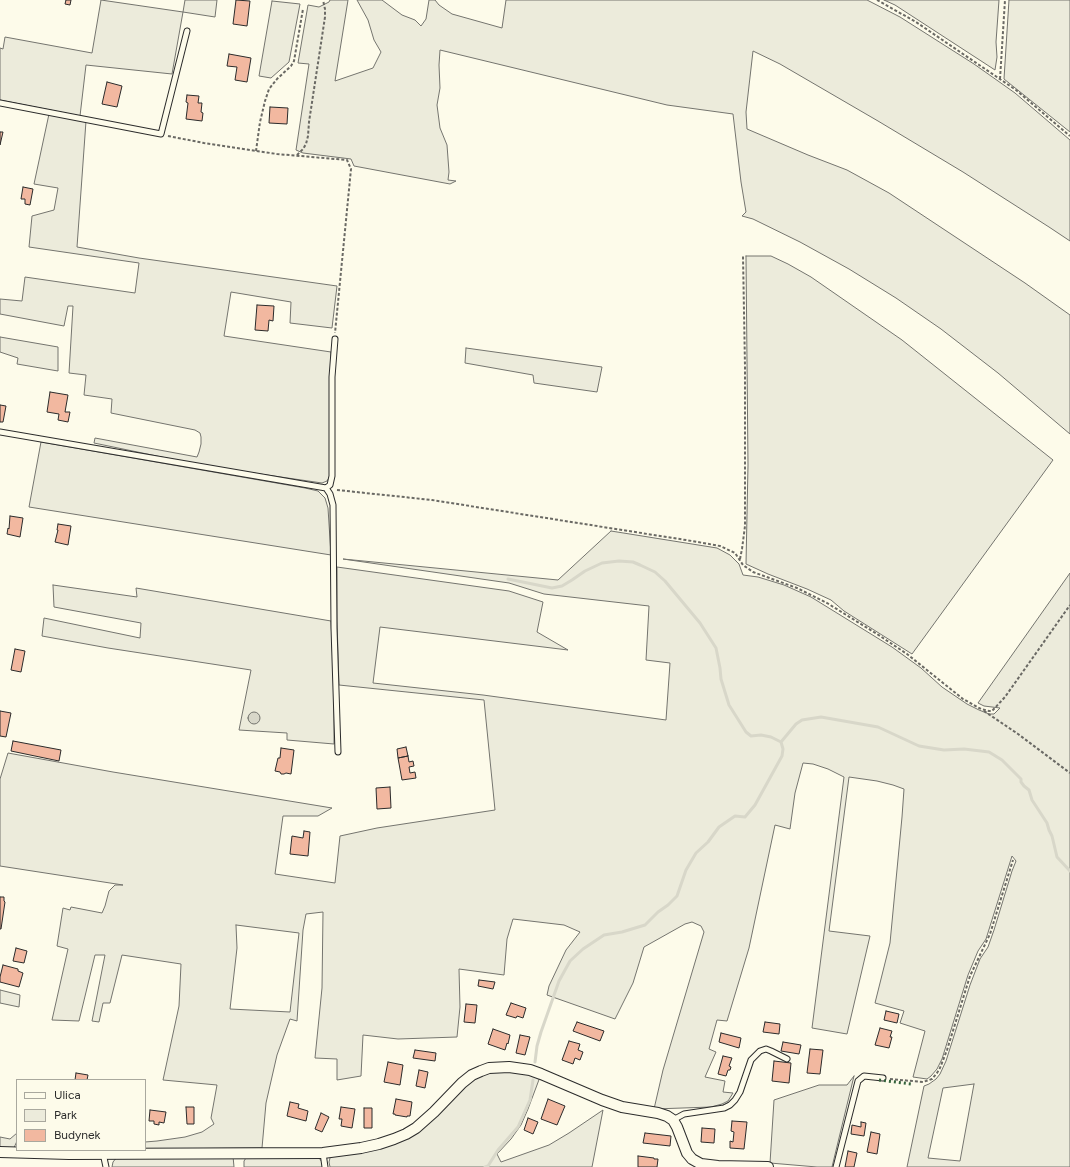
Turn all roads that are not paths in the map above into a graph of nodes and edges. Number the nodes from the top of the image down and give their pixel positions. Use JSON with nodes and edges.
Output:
{"nodes":[{"id":1,"x":187,"y":31,"type":"dead end"},
{"id":2,"x":0,"y":103,"type":"edge"},
{"id":3,"x":335,"y":339,"type":"road end"},
{"id":4,"x":0,"y":432,"type":"edge"},
{"id":5,"x":326,"y":488,"type":"junction"},
{"id":6,"x":338,"y":752,"type":"dead end"},
{"id":7,"x":787,"y":1059,"type":"dead end"},
{"id":8,"x":883,"y":1078,"type":"road end"},
{"id":9,"x":673,"y":1120,"type":"junction"},
{"id":10,"x":0,"y":1152,"type":"edge"},
{"id":11,"x":103,"y":1153,"type":"junction"},
{"id":12,"x":323,"y":1153,"type":"junction"},
{"id":13,"x":106,"y":1167,"type":"edge"},
{"id":14,"x":326,"y":1167,"type":"edge"},
{"id":15,"x":768,"y":1167,"type":"edge"},
{"id":16,"x":836,"y":1167,"type":"edge"}],
"edges":[{"from":1,"to":2,"type":"lane"},
{"from":3,"to":5,"type":"lane"},
{"from":4,"to":5,"type":"lane"},
{"from":5,"to":6,"type":"lane"},
{"from":7,"to":9,"type":"lane"},
{"from":8,"to":16,"type":"lane"},
{"from":9,"to":12,"type":"street"},
{"from":9,"to":15,"type":"street"},
{"from":10,"to":11,"type":"street"},
{"from":11,"to":12,"type":"street"},
{"from":11,"to":13,"type":"lane"},
{"from":12,"to":14,"type":"lane"}]}
